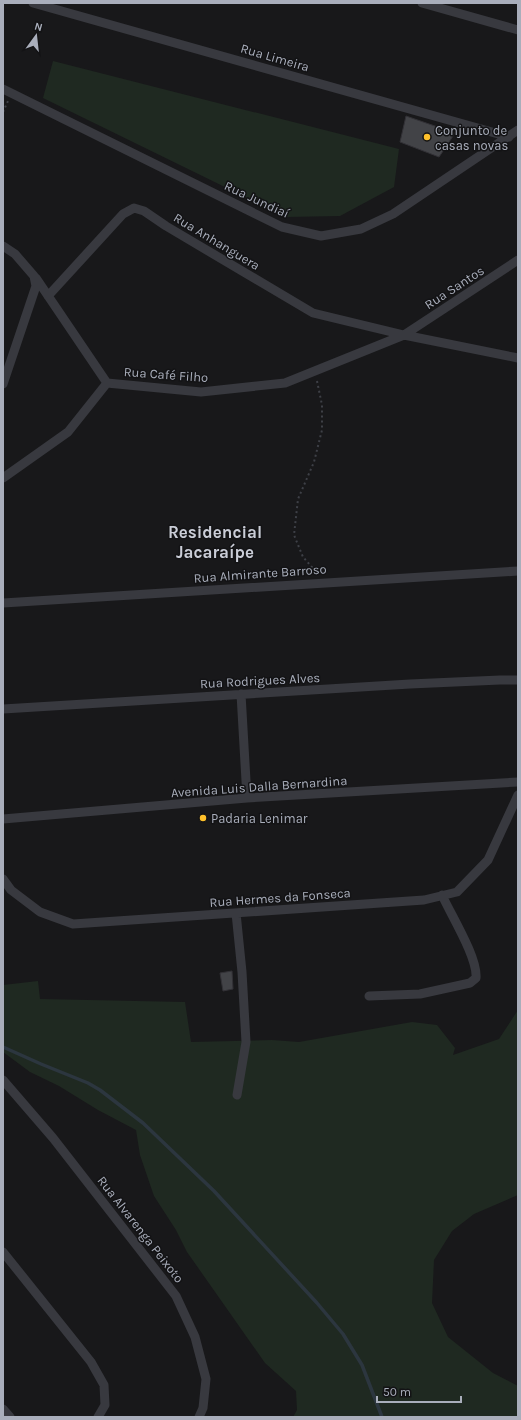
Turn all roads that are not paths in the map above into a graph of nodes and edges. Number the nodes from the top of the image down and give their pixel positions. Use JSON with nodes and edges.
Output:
{"nodes":[{"id":1,"x":33,"y":3,"type":"edge"},
{"id":2,"x":422,"y":3,"type":"edge"},
{"id":3,"x":518,"y":30,"type":"edge"},
{"id":4,"x":3,"y":89,"type":"edge"},
{"id":5,"x":518,"y":130,"type":"edge"},
{"id":6,"x":509,"y":137,"type":"junction"},
{"id":7,"x":3,"y":246,"type":"edge"},
{"id":8,"x":518,"y":260,"type":"edge"},
{"id":9,"x":34,"y":276,"type":"junction"},
{"id":10,"x":48,"y":296,"type":"junction"},
{"id":11,"x":404,"y":336,"type":"junction"},
{"id":12,"x":518,"y":358,"type":"edge"},
{"id":13,"x":107,"y":383,"type":"junction"},
{"id":14,"x":3,"y":384,"type":"edge"},
{"id":15,"x":3,"y":478,"type":"edge"},
{"id":16,"x":518,"y":571,"type":"edge"},
{"id":17,"x":3,"y":603,"type":"edge"},
{"id":18,"x":518,"y":680,"type":"edge"},
{"id":19,"x":241,"y":694,"type":"junction"},
{"id":20,"x":3,"y":709,"type":"edge"},
{"id":21,"x":518,"y":782,"type":"edge"},
{"id":22,"x":518,"y":795,"type":"edge"},
{"id":23,"x":247,"y":798,"type":"junction"},
{"id":24,"x":3,"y":819,"type":"edge"},
{"id":25,"x":3,"y":880,"type":"edge"},
{"id":26,"x":442,"y":895,"type":"junction"},
{"id":27,"x":236,"y":913,"type":"junction"},
{"id":28,"x":369,"y":996,"type":"dead end"},
{"id":29,"x":3,"y":1080,"type":"edge"},
{"id":30,"x":237,"y":1095,"type":"dead end"},
{"id":31,"x":3,"y":1252,"type":"edge"},
{"id":32,"x":3,"y":1409,"type":"edge"},
{"id":33,"x":10,"y":1417,"type":"edge"},
{"id":34,"x":98,"y":1417,"type":"edge"},
{"id":35,"x":199,"y":1417,"type":"edge"}],
"edges":[{"from":1,"to":6,"type":"street","name":"Rua Limeira"},
{"from":2,"to":3,"type":"street"},
{"from":4,"to":6,"type":"street","name":"Rua Jundiaí"},
{"from":5,"to":6,"type":"street","name":"Rua Jundiaí"},
{"from":7,"to":9,"type":"street"},
{"from":8,"to":11,"type":"street","name":"Rua Santos"},
{"from":9,"to":10,"type":"street"},
{"from":9,"to":14,"type":"street"},
{"from":10,"to":11,"type":"street","name":"Rua Anhanguera"},
{"from":10,"to":13,"type":"street"},
{"from":11,"to":12,"type":"street"},
{"from":11,"to":13,"type":"street","name":"Rua Café Filho"},
{"from":13,"to":15,"type":"street","name":"Rua Café Filho"},
{"from":16,"to":17,"type":"street","name":"Rua Almirante Barroso"},
{"from":18,"to":19,"type":"street","name":"Rua Rodrigues Alves"},
{"from":19,"to":20,"type":"street","name":"Rua Rodrigues Alves"},
{"from":19,"to":23,"type":"street"},
{"from":21,"to":23,"type":"street","name":"Avenida Luis Dalla Bernardina"},
{"from":22,"to":26,"type":"street","name":"Rua Hermes da Fonseca"},
{"from":23,"to":24,"type":"street","name":"Avenida Luis Dalla Bernardina"},
{"from":25,"to":27,"type":"street","name":"Rua Hermes da Fonseca"},
{"from":26,"to":27,"type":"street","name":"Rua Hermes da Fonseca"},
{"from":26,"to":28,"type":"street"},
{"from":27,"to":30,"type":"street"},
{"from":29,"to":35,"type":"street","name":"Rua Alvarenga Peixoto"},
{"from":31,"to":34,"type":"street"},
{"from":32,"to":33,"type":"street"}]}
